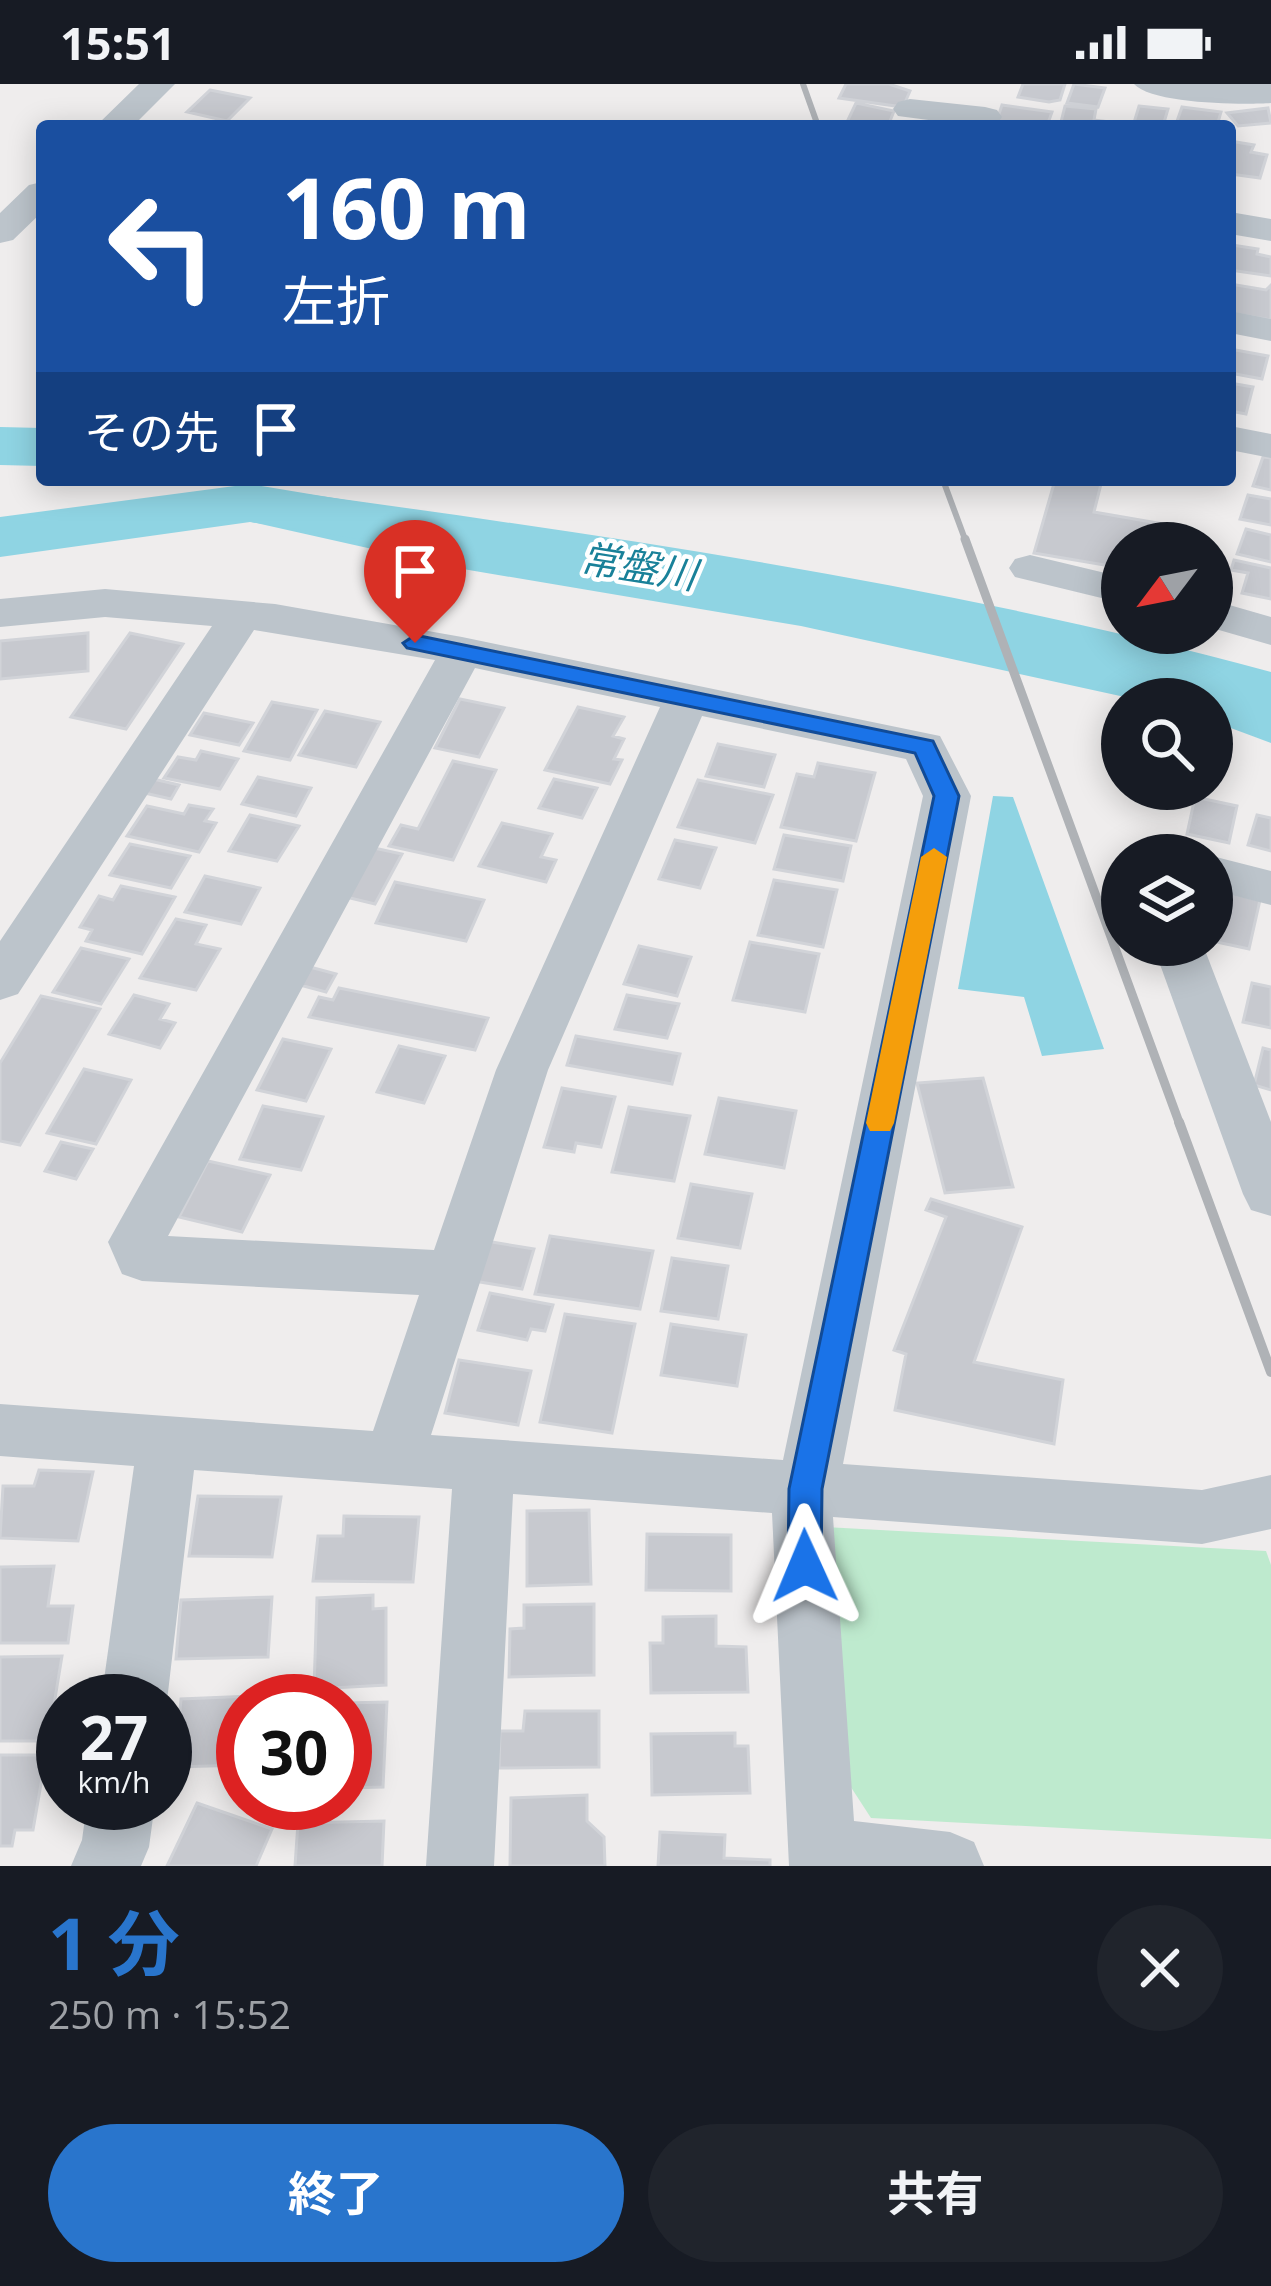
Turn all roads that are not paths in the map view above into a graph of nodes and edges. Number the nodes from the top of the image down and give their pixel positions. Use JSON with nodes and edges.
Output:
{"nodes":[{"id":1,"x":158,"y":84,"type":"edge"},
{"id":2,"x":1151,"y":84,"type":"edge"},
{"id":3,"x":1271,"y":93,"type":"edge"},
{"id":4,"x":910,"y":109,"type":"dead end"},
{"id":5,"x":987,"y":109,"type":"edge"},
{"id":6,"x":119,"y":120,"type":"edge"},
{"id":7,"x":36,"y":199,"type":"edge"},
{"id":8,"x":1236,"y":224,"type":"edge"},
{"id":9,"x":1271,"y":230,"type":"edge"},
{"id":10,"x":0,"y":232,"type":"edge"},
{"id":11,"x":1236,"y":323,"type":"edge"},
{"id":12,"x":1271,"y":329,"type":"edge"},
{"id":13,"x":1236,"y":439,"type":"edge"},
{"id":14,"x":1271,"y":446,"type":"edge"},
{"id":15,"x":1030,"y":568,"type":"dead end"},
{"id":16,"x":1101,"y":585,"type":"edge"},
{"id":17,"x":0,"y":613,"type":"edge"},
{"id":18,"x":242,"y":614,"type":"junction"},
{"id":19,"x":1233,"y":620,"type":"edge"},
{"id":20,"x":1271,"y":632,"type":"edge"},
{"id":21,"x":462,"y":651,"type":"junction"},
{"id":22,"x":687,"y":698,"type":"junction"},
{"id":23,"x":1233,"y":878,"type":"edge"},
{"id":24,"x":1271,"y":888,"type":"edge"},
{"id":25,"x":1186,"y":966,"type":"edge"},
{"id":26,"x":0,"y":981,"type":"edge"},
{"id":27,"x":1271,"y":1193,"type":"edge"},
{"id":28,"x":454,"y":1274,"type":"junction"},
{"id":29,"x":0,"y":1430,"type":"edge"},
{"id":30,"x":167,"y":1443,"type":"junction"},
{"id":31,"x":393,"y":1460,"type":"junction"},
{"id":32,"x":484,"y":1466,"type":"junction"},
{"id":33,"x":806,"y":1489,"type":"junction"},
{"id":34,"x":1271,"y":1502,"type":"edge"},
{"id":35,"x":137,"y":1674,"type":"edge"},
{"id":36,"x":117,"y":1830,"type":"edge"},
{"id":37,"x":823,"y":1859,"type":"edge"},
{"id":38,"x":105,"y":1866,"type":"edge"},
{"id":39,"x":460,"y":1866,"type":"edge"},
{"id":40,"x":950,"y":1866,"type":"edge"}],
"edges":[{"from":1,"to":6,"type":"street"},
{"from":2,"to":3,"type":"street"},
{"from":4,"to":5,"type":"street"},
{"from":7,"to":10,"type":"street"},
{"from":8,"to":9,"type":"street"},
{"from":11,"to":12,"type":"street"},
{"from":13,"to":14,"type":"street"},
{"from":15,"to":16,"type":"street"},
{"from":17,"to":18,"type":"street"},
{"from":18,"to":21,"type":"street"},
{"from":18,"to":26,"type":"street"},
{"from":19,"to":20,"type":"street"},
{"from":21,"to":22,"type":"street"},
{"from":21,"to":28,"type":"street"},
{"from":22,"to":28,"type":"street"},
{"from":22,"to":33,"type":"street"},
{"from":23,"to":24,"type":"street"},
{"from":25,"to":27,"type":"street"},
{"from":28,"to":31,"type":"street"},
{"from":29,"to":30,"type":"street"},
{"from":30,"to":31,"type":"street"},
{"from":30,"to":35,"type":"street"},
{"from":31,"to":32,"type":"street"},
{"from":32,"to":33,"type":"street"},
{"from":32,"to":39,"type":"street"},
{"from":33,"to":34,"type":"street"},
{"from":33,"to":37,"type":"street"},
{"from":36,"to":38,"type":"street"},
{"from":37,"to":40,"type":"street"}]}
